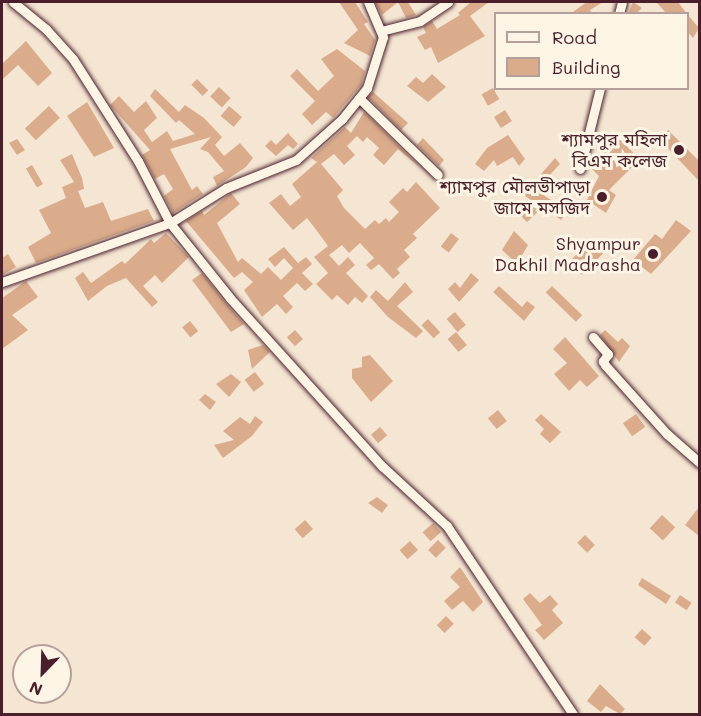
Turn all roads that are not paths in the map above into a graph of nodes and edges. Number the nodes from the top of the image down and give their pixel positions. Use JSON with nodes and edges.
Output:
{"nodes":[{"id":1,"x":13,"y":2,"type":"edge"},
{"id":2,"x":368,"y":2,"type":"edge"},
{"id":3,"x":448,"y":2,"type":"edge"},
{"id":4,"x":381,"y":31,"type":"junction"},
{"id":5,"x":600,"y":90,"type":"edge"},
{"id":6,"x":359,"y":98,"type":"junction"},
{"id":7,"x":580,"y":169,"type":"dead end"},
{"id":8,"x":438,"y":175,"type":"dead end"},
{"id":9,"x":170,"y":224,"type":"junction"},
{"id":10,"x":2,"y":282,"type":"edge"},
{"id":11,"x":593,"y":337,"type":"dead end"},
{"id":12,"x":699,"y":463,"type":"edge"},
{"id":13,"x":573,"y":714,"type":"edge"}],
"edges":[{"from":1,"to":9,"type":"street"},
{"from":2,"to":4,"type":"street"},
{"from":3,"to":4,"type":"street"},
{"from":4,"to":6,"type":"street"},
{"from":5,"to":7,"type":"street"},
{"from":6,"to":8,"type":"street"},
{"from":6,"to":9,"type":"street"},
{"from":9,"to":10,"type":"street"},
{"from":9,"to":13,"type":"street"},
{"from":11,"to":12,"type":"street"}]}
